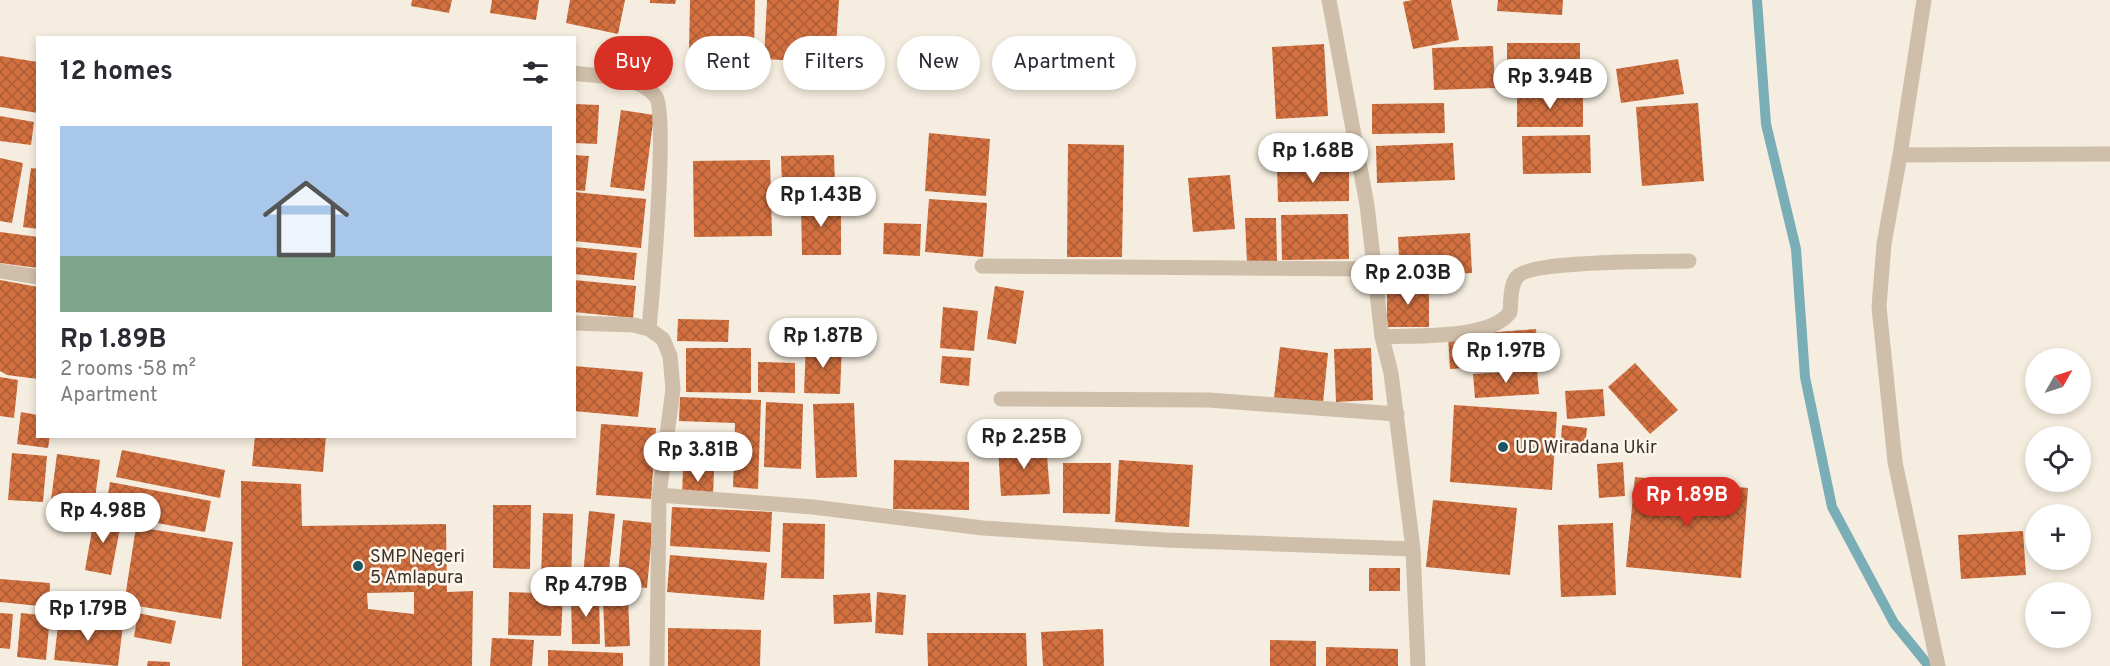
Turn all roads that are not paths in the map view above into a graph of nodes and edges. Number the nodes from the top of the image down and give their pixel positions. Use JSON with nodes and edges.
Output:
{"nodes":[{"id":1,"x":1329,"y":0,"type":"edge"},
{"id":2,"x":1924,"y":0,"type":"edge"},
{"id":3,"x":576,"y":74,"type":"edge"},
{"id":4,"x":2110,"y":154,"type":"edge"},
{"id":5,"x":1900,"y":155,"type":"junction"},
{"id":6,"x":1689,"y":261,"type":"dead end"},
{"id":7,"x":982,"y":266,"type":"dead end"},
{"id":8,"x":1373,"y":269,"type":"junction"},
{"id":9,"x":0,"y":271,"type":"edge"},
{"id":10,"x":36,"y":277,"type":"edge"},
{"id":11,"x":576,"y":323,"type":"edge"},
{"id":12,"x":649,"y":329,"type":"junction"},
{"id":13,"x":1382,"y":337,"type":"junction"},
{"id":14,"x":1001,"y":399,"type":"dead end"},
{"id":15,"x":1396,"y":414,"type":"junction"},
{"id":16,"x":659,"y":495,"type":"junction"},
{"id":17,"x":1413,"y":549,"type":"junction"},
{"id":18,"x":657,"y":666,"type":"edge"},
{"id":19,"x":1418,"y":666,"type":"edge"},
{"id":20,"x":1938,"y":666,"type":"edge"}],
"edges":[{"from":1,"to":8,"type":"street"},
{"from":2,"to":5,"type":"street"},
{"from":3,"to":12,"type":"street"},
{"from":4,"to":5,"type":"street"},
{"from":5,"to":20,"type":"street"},
{"from":6,"to":13,"type":"street"},
{"from":7,"to":8,"type":"street"},
{"from":8,"to":13,"type":"street"},
{"from":9,"to":10,"type":"street"},
{"from":11,"to":12,"type":"street"},
{"from":12,"to":16,"type":"street"},
{"from":13,"to":15,"type":"street"},
{"from":14,"to":15,"type":"street"},
{"from":15,"to":17,"type":"street"},
{"from":16,"to":17,"type":"street"},
{"from":16,"to":18,"type":"street"},
{"from":17,"to":19,"type":"street"}]}
